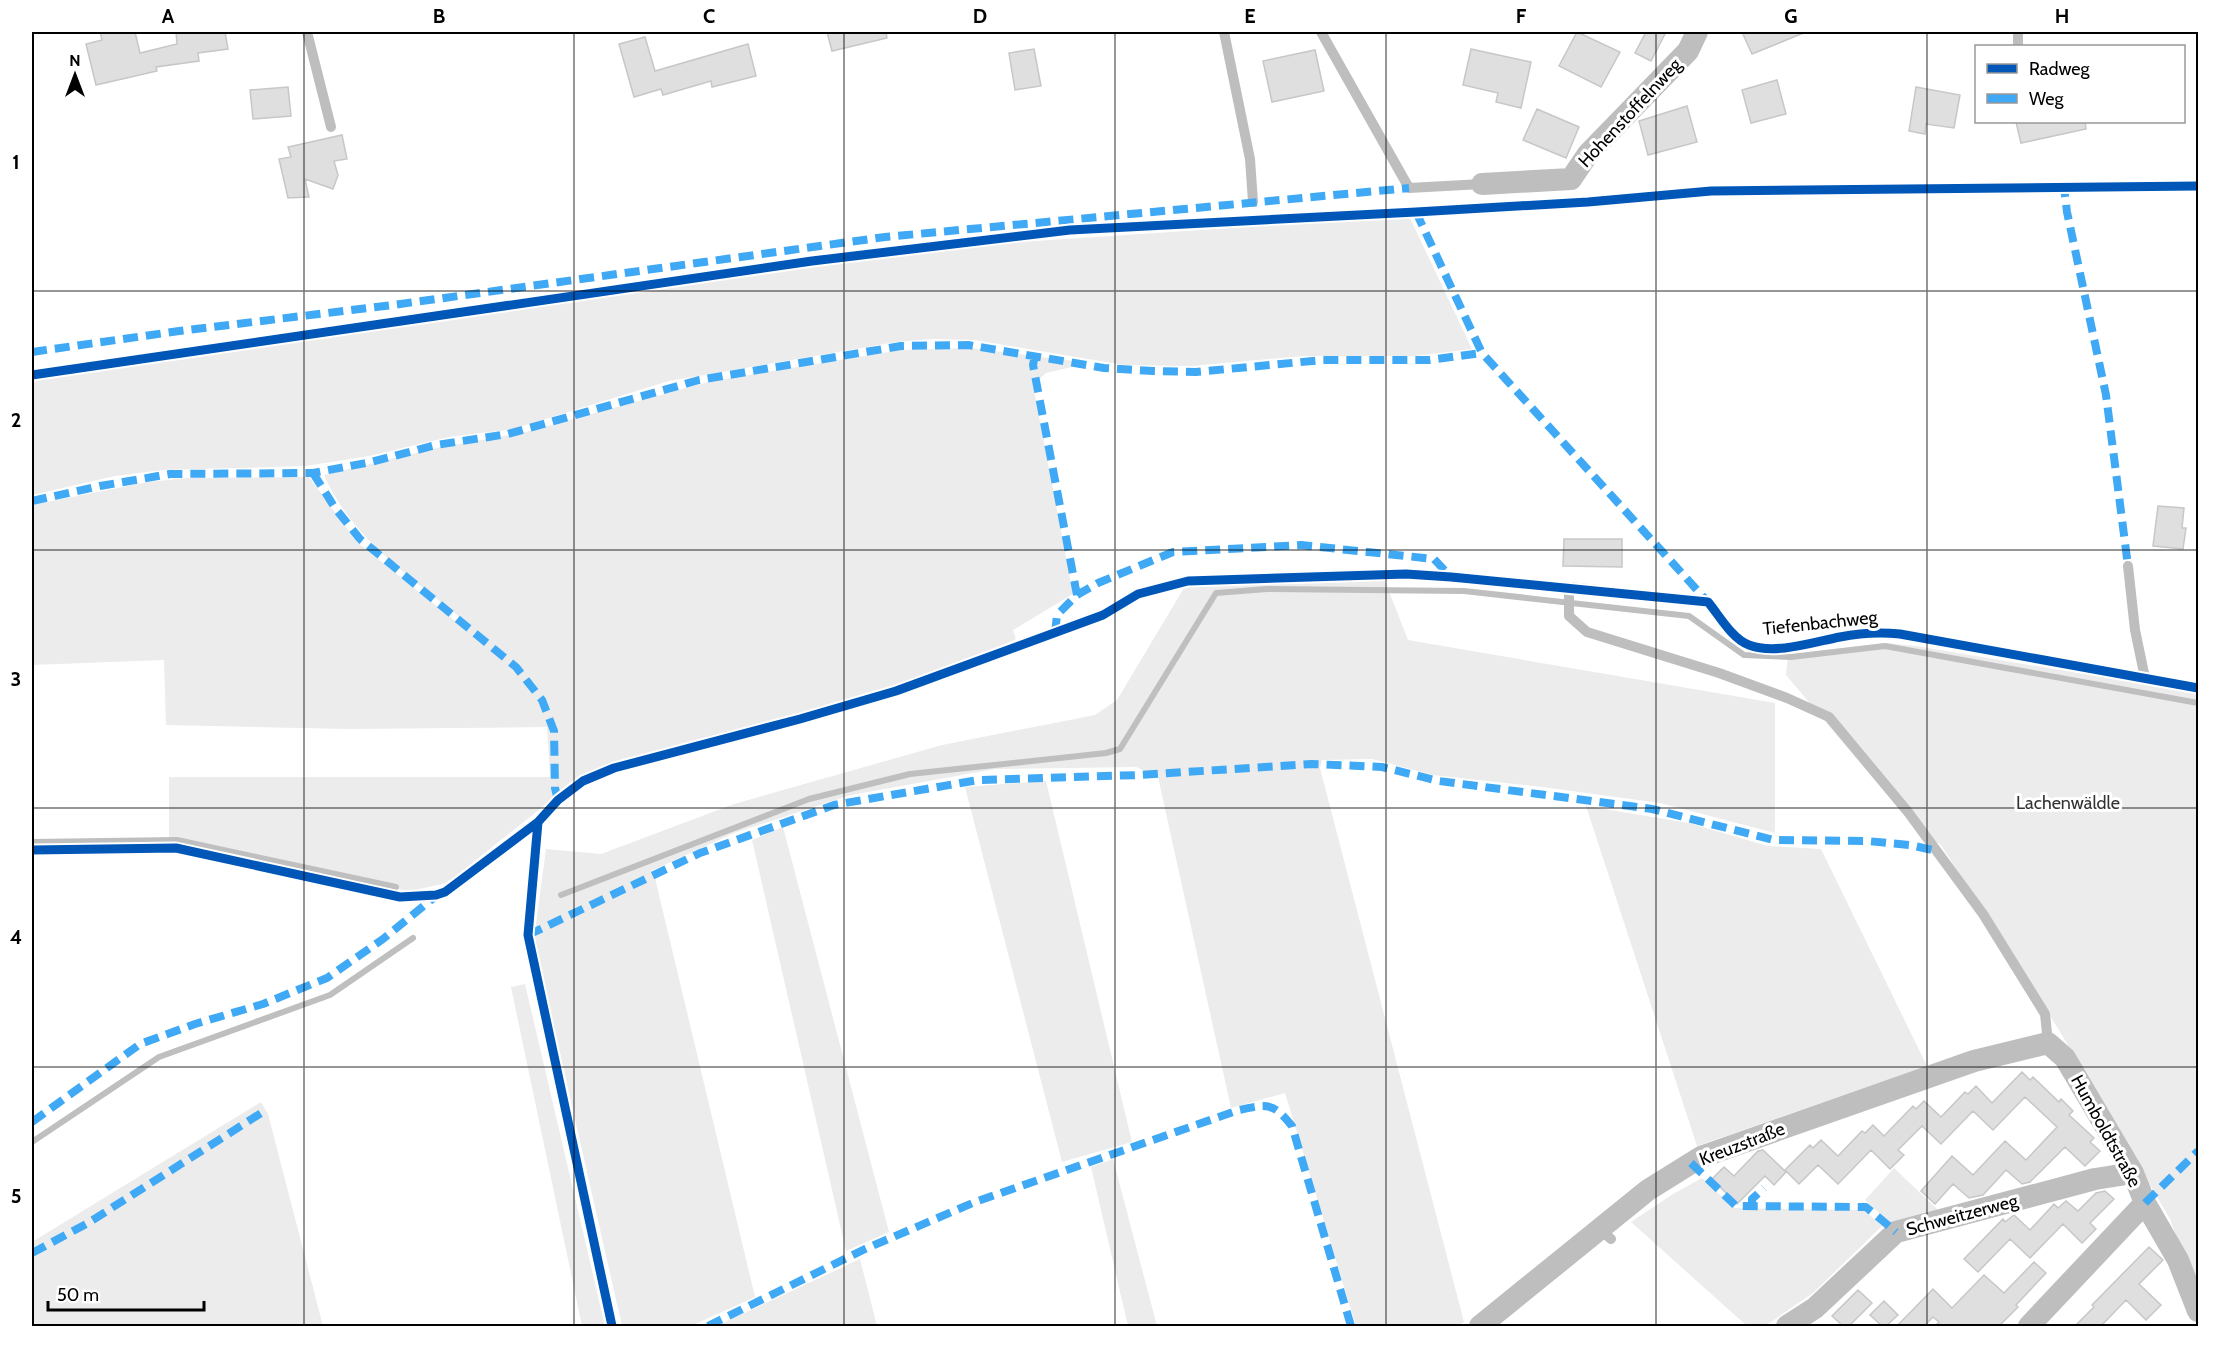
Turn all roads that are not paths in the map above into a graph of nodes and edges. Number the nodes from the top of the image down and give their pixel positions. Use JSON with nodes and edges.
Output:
{"nodes":[{"id":1,"x":307,"y":32,"type":"edge"},
{"id":2,"x":1224,"y":32,"type":"edge"},
{"id":3,"x":1321,"y":32,"type":"edge"},
{"id":4,"x":1697,"y":32,"type":"edge"},
{"id":5,"x":331,"y":127,"type":"dead end"},
{"id":6,"x":1482,"y":184,"type":"joint"},
{"id":7,"x":1253,"y":202,"type":"dead end"},
{"id":8,"x":2128,"y":566,"type":"dead end"},
{"id":9,"x":2145,"y":678,"type":"junction"},
{"id":10,"x":2199,"y":688,"type":"edge"},
{"id":11,"x":2048,"y":1043,"type":"junction"},
{"id":12,"x":2133,"y":1173,"type":"junction"},
{"id":13,"x":2145,"y":1203,"type":"junction"},
{"id":14,"x":2199,"y":1311,"type":"edge"},
{"id":15,"x":1480,"y":1326,"type":"edge"},
{"id":16,"x":1787,"y":1326,"type":"edge"},
{"id":17,"x":2029,"y":1326,"type":"edge"}],
"edges":[{"from":1,"to":5,"type":"lane"},
{"from":2,"to":7,"type":"lane"},
{"from":3,"to":6,"type":"lane","name":"Hohenstoffelnweg"},
{"from":4,"to":6,"type":"street","name":"Hohenstoffelnweg"},
{"from":8,"to":9,"type":"lane"},
{"from":9,"to":10,"type":"lane","name":"Tiefenbachweg"},
{"from":9,"to":11,"type":"lane","name":"Tiefenbachweg"},
{"from":11,"to":12,"type":"street","name":"Humboldtstraße"},
{"from":11,"to":15,"type":"street","name":"Kreuzstraße"},
{"from":12,"to":13,"type":"street","name":"Humboldtstraße"},
{"from":12,"to":16,"type":"street","name":"Schweitzerweg"},
{"from":13,"to":14,"type":"street"},
{"from":13,"to":17,"type":"street","name":"Humboldtstraße"}]}
